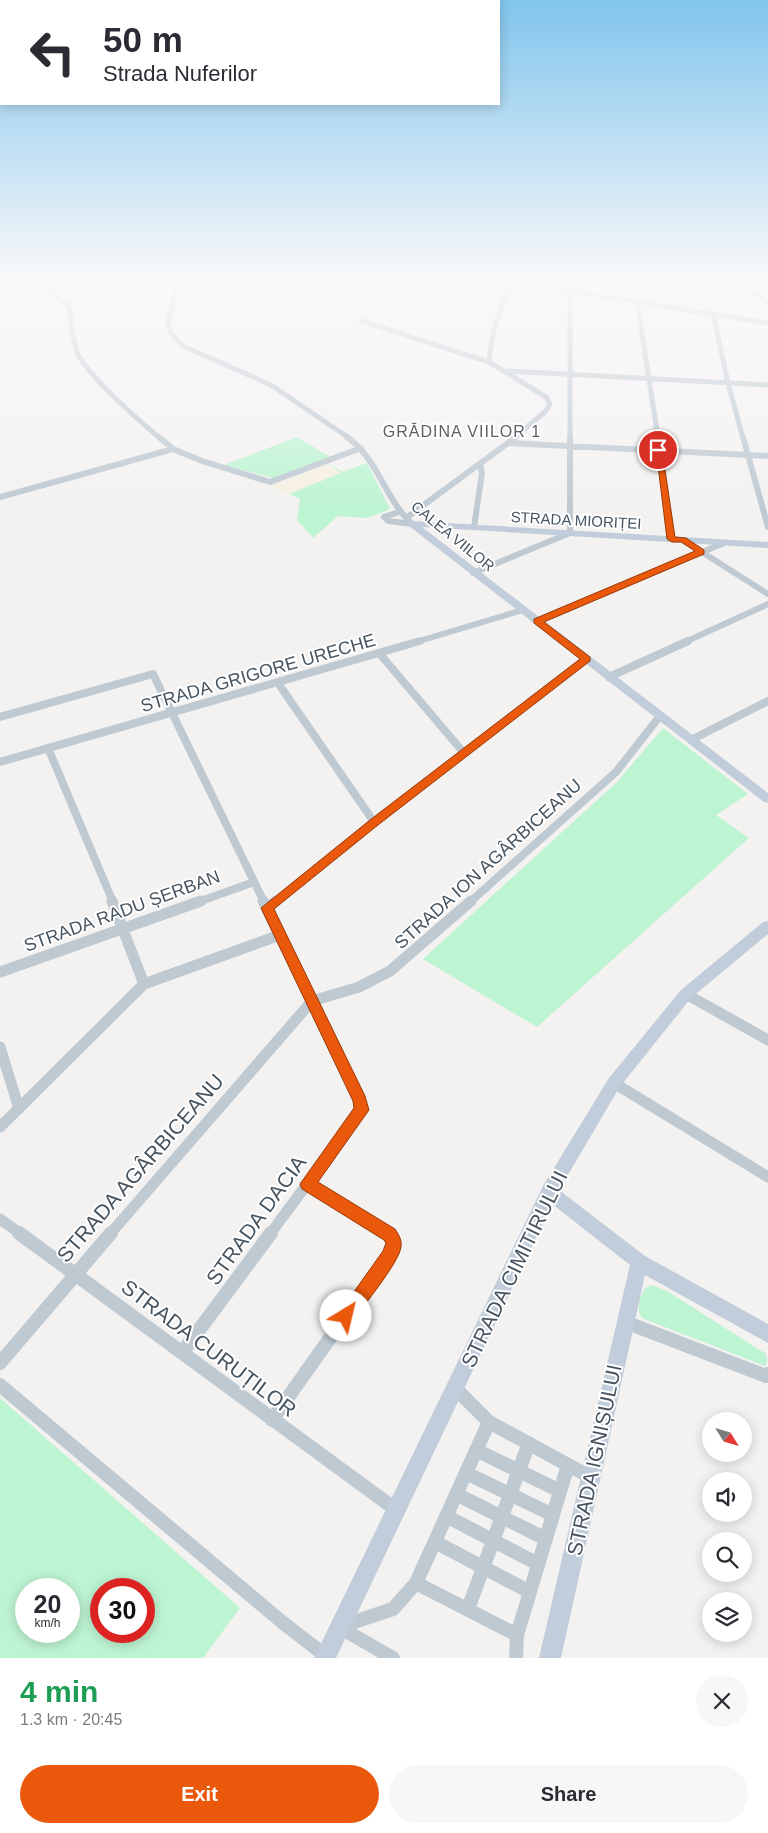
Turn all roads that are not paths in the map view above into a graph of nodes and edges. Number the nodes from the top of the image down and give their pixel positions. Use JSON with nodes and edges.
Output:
{"nodes":[{"id":1,"x":80,"y":356,"type":"edge"},
{"id":2,"x":206,"y":356,"type":"edge"},
{"id":3,"x":473,"y":356,"type":"edge"},
{"id":4,"x":490,"y":356,"type":"edge"},
{"id":5,"x":570,"y":356,"type":"edge"},
{"id":6,"x":646,"y":356,"type":"edge"},
{"id":7,"x":722,"y":356,"type":"edge"},
{"id":8,"x":489,"y":362,"type":"junction"},
{"id":9,"x":500,"y":370,"type":"junction"},
{"id":10,"x":523,"y":373,"type":"junction"},
{"id":11,"x":570,"y":375,"type":"junction"},
{"id":12,"x":513,"y":377,"type":"junction"},
{"id":13,"x":650,"y":379,"type":"junction"},
{"id":14,"x":728,"y":383,"type":"junction"},
{"id":15,"x":768,"y":385,"type":"edge"},
{"id":16,"x":508,"y":443,"type":"junction"},
{"id":17,"x":570,"y":446,"type":"junction"},
{"id":18,"x":361,"y":448,"type":"junction"},
{"id":19,"x":173,"y":449,"type":"junction"},
{"id":20,"x":658,"y":450,"type":"junction"},
{"id":21,"x":749,"y":455,"type":"junction"},
{"id":22,"x":768,"y":456,"type":"edge"},
{"id":23,"x":480,"y":465,"type":"junction"},
{"id":24,"x":1,"y":495,"type":"edge"},
{"id":25,"x":399,"y":512,"type":"junction"},
{"id":26,"x":409,"y":521,"type":"junction"},
{"id":27,"x":474,"y":527,"type":"junction"},
{"id":28,"x":768,"y":527,"type":"edge"},
{"id":29,"x":570,"y":533,"type":"junction"},
{"id":30,"x":672,"y":539,"type":"junction"},
{"id":31,"x":683,"y":540,"type":"junction"},
{"id":32,"x":724,"y":543,"type":"junction"},
{"id":33,"x":768,"y":545,"type":"edge"},
{"id":34,"x":701,"y":552,"type":"junction"},
{"id":35,"x":474,"y":573,"type":"junction"},
{"id":36,"x":768,"y":594,"type":"edge"},
{"id":37,"x":768,"y":604,"type":"edge"},
{"id":38,"x":523,"y":610,"type":"junction"},
{"id":39,"x":537,"y":621,"type":"junction"},
{"id":40,"x":379,"y":653,"type":"junction"},
{"id":41,"x":586,"y":659,"type":"junction"},
{"id":42,"x":609,"y":677,"type":"junction"},
{"id":43,"x":278,"y":683,"type":"junction"},
{"id":44,"x":768,"y":701,"type":"edge"},
{"id":45,"x":173,"y":713,"type":"junction"},
{"id":46,"x":660,"y":716,"type":"junction"},
{"id":47,"x":0,"y":717,"type":"edge"},
{"id":48,"x":691,"y":740,"type":"junction"},
{"id":49,"x":48,"y":748,"type":"junction"},
{"id":50,"x":464,"y":753,"type":"junction"},
{"id":51,"x":0,"y":762,"type":"edge"},
{"id":52,"x":768,"y":799,"type":"edge"},
{"id":53,"x":374,"y":822,"type":"junction"},
{"id":54,"x":254,"y":882,"type":"junction"},
{"id":55,"x":267,"y":908,"type":"junction"},
{"id":56,"x":768,"y":926,"type":"edge"},
{"id":57,"x":123,"y":927,"type":"junction"},
{"id":58,"x":280,"y":935,"type":"junction"},
{"id":59,"x":0,"y":972,"type":"edge"},
{"id":60,"x":144,"y":984,"type":"junction"},
{"id":61,"x":686,"y":994,"type":"junction"},
{"id":62,"x":312,"y":1001,"type":"junction"},
{"id":63,"x":768,"y":1040,"type":"edge"},
{"id":64,"x":0,"y":1047,"type":"edge"},
{"id":65,"x":614,"y":1083,"type":"junction"},
{"id":66,"x":19,"y":1108,"type":"junction"},
{"id":67,"x":0,"y":1126,"type":"edge"},
{"id":68,"x":768,"y":1177,"type":"edge"},
{"id":69,"x":308,"y":1184,"type":"junction"},
{"id":70,"x":549,"y":1192,"type":"junction"},
{"id":71,"x":0,"y":1219,"type":"edge"},
{"id":72,"x":638,"y":1262,"type":"junction"},
{"id":73,"x":76,"y":1273,"type":"junction"},
{"id":74,"x":625,"y":1322,"type":"junction"},
{"id":75,"x":768,"y":1334,"type":"edge"},
{"id":76,"x":182,"y":1353,"type":"junction"},
{"id":77,"x":0,"y":1363,"type":"edge"},
{"id":78,"x":768,"y":1374,"type":"edge"},
{"id":79,"x":0,"y":1385,"type":"edge"},
{"id":80,"x":455,"y":1388,"type":"junction"},
{"id":81,"x":272,"y":1420,"type":"junction"},
{"id":82,"x":489,"y":1422,"type":"junction"},
{"id":83,"x":529,"y":1443,"type":"junction"},
{"id":84,"x":476,"y":1450,"type":"junction"},
{"id":85,"x":568,"y":1464,"type":"junction"},
{"id":86,"x":519,"y":1471,"type":"junction"},
{"id":87,"x":466,"y":1473,"type":"junction"},
{"id":88,"x":591,"y":1477,"type":"junction"},
{"id":89,"x":560,"y":1492,"type":"junction"},
{"id":90,"x":456,"y":1494,"type":"junction"},
{"id":91,"x":510,"y":1494,"type":"junction"},
{"id":92,"x":395,"y":1509,"type":"junction"},
{"id":93,"x":553,"y":1515,"type":"junction"},
{"id":94,"x":446,"y":1516,"type":"junction"},
{"id":95,"x":502,"y":1517,"type":"junction"},
{"id":96,"x":546,"y":1539,"type":"junction"},
{"id":97,"x":493,"y":1541,"type":"junction"},
{"id":98,"x":435,"y":1542,"type":"junction"},
{"id":99,"x":538,"y":1564,"type":"junction"},
{"id":100,"x":483,"y":1567,"type":"junction"},
{"id":101,"x":416,"y":1583,"type":"junction"},
{"id":102,"x":530,"y":1592,"type":"junction"},
{"id":103,"x":468,"y":1609,"type":"junction"},
{"id":104,"x":339,"y":1627,"type":"junction"},
{"id":105,"x":517,"y":1634,"type":"junction"},
{"id":106,"x":325,"y":1657,"type":"edge"},
{"id":107,"x":393,"y":1658,"type":"edge"},
{"id":108,"x":516,"y":1658,"type":"edge"},
{"id":109,"x":550,"y":1658,"type":"edge"}],
"edges":[{"from":1,"to":19,"type":"street"},
{"from":2,"to":18,"type":"street","name":"CALEA VIILOR"},
{"from":3,"to":8,"type":"street"},
{"from":4,"to":8,"type":"street"},
{"from":5,"to":11,"type":"street"},
{"from":6,"to":13,"type":"street"},
{"from":7,"to":14,"type":"street"},
{"from":8,"to":9,"type":"street"},
{"from":9,"to":10,"type":"street"},
{"from":9,"to":12,"type":"street"},
{"from":10,"to":11,"type":"street"},
{"from":10,"to":12,"type":"street"},
{"from":11,"to":13,"type":"street"},
{"from":11,"to":17,"type":"street"},
{"from":12,"to":16,"type":"street"},
{"from":13,"to":14,"type":"street"},
{"from":13,"to":20,"type":"street"},
{"from":14,"to":15,"type":"street"},
{"from":14,"to":21,"type":"street"},
{"from":16,"to":17,"type":"street"},
{"from":16,"to":23,"type":"street"},
{"from":17,"to":20,"type":"street"},
{"from":17,"to":29,"type":"street"},
{"from":18,"to":19,"type":"street"},
{"from":18,"to":25,"type":"street","name":"CALEA VIILOR"},
{"from":19,"to":24,"type":"street"},
{"from":20,"to":21,"type":"street"},
{"from":20,"to":30,"type":"street"},
{"from":21,"to":22,"type":"street"},
{"from":21,"to":28,"type":"street"},
{"from":23,"to":26,"type":"street"},
{"from":23,"to":27,"type":"street"},
{"from":25,"to":26,"type":"street","name":"CALEA VIILOR"},
{"from":25,"to":26,"type":"street"},
{"from":26,"to":27,"type":"street","name":"STRADA MIORIȚEI"},
{"from":26,"to":35,"type":"street","name":"CALEA VIILOR"},
{"from":27,"to":29,"type":"street","name":"STRADA MIORIȚEI"},
{"from":29,"to":30,"type":"street","name":"STRADA MIORIȚEI"},
{"from":29,"to":35,"type":"street"},
{"from":30,"to":31,"type":"street","name":"STRADA MIORIȚEI"},
{"from":31,"to":32,"type":"street","name":"STRADA MIORIȚEI"},
{"from":31,"to":34,"type":"street"},
{"from":32,"to":33,"type":"street","name":"STRADA MIORIȚEI"},
{"from":32,"to":34,"type":"street"},
{"from":34,"to":36,"type":"street"},
{"from":34,"to":39,"type":"street"},
{"from":35,"to":38,"type":"street","name":"CALEA VIILOR"},
{"from":37,"to":42,"type":"street"},
{"from":38,"to":39,"type":"street","name":"CALEA VIILOR"},
{"from":38,"to":40,"type":"street","name":"STRADA GRIGORE URECHE"},
{"from":39,"to":41,"type":"street","name":"CALEA VIILOR"},
{"from":40,"to":43,"type":"street","name":"STRADA GRIGORE URECHE"},
{"from":40,"to":50,"type":"street"},
{"from":41,"to":42,"type":"street","name":"CALEA VIILOR"},
{"from":41,"to":50,"type":"street"},
{"from":42,"to":46,"type":"street","name":"CALEA VIILOR"},
{"from":43,"to":45,"type":"street","name":"STRADA GRIGORE URECHE"},
{"from":43,"to":53,"type":"street"},
{"from":44,"to":48,"type":"street"},
{"from":45,"to":47,"type":"street"},
{"from":45,"to":49,"type":"street","name":"STRADA GRIGORE URECHE"},
{"from":45,"to":54,"type":"street"},
{"from":46,"to":48,"type":"street","name":"CALEA VIILOR"},
{"from":46,"to":62,"type":"street","name":"STRADA ION AGÂRBICEANU"},
{"from":48,"to":52,"type":"street","name":"CALEA VIILOR"},
{"from":49,"to":51,"type":"street","name":"STRADA GRIGORE URECHE"},
{"from":49,"to":57,"type":"street"},
{"from":50,"to":53,"type":"street"},
{"from":53,"to":55,"type":"street"},
{"from":54,"to":55,"type":"street"},
{"from":54,"to":57,"type":"street","name":"STRADA RADU ȘERBAN"},
{"from":55,"to":58,"type":"street"},
{"from":56,"to":61,"type":"street","name":"STRADA CIMITIRULUI"},
{"from":57,"to":59,"type":"street","name":"STRADA RADU ȘERBAN"},
{"from":57,"to":60,"type":"street"},
{"from":58,"to":60,"type":"street"},
{"from":58,"to":62,"type":"street"},
{"from":60,"to":66,"type":"street"},
{"from":61,"to":63,"type":"street"},
{"from":61,"to":65,"type":"street","name":"STRADA CIMITIRULUI"},
{"from":62,"to":69,"type":"street","name":"STRADA DACIA"},
{"from":62,"to":73,"type":"street","name":"STRADA AGÂRBICEANU"},
{"from":64,"to":66,"type":"street"},
{"from":65,"to":68,"type":"street"},
{"from":65,"to":70,"type":"street","name":"STRADA CIMITIRULUI"},
{"from":66,"to":67,"type":"street"},
{"from":69,"to":76,"type":"street","name":"STRADA DACIA"},
{"from":69,"to":81,"type":"street"},
{"from":70,"to":72,"type":"street"},
{"from":70,"to":80,"type":"street","name":"STRADA CIMITIRULUI"},
{"from":71,"to":73,"type":"street","name":"STRADA CURUȚILOR"},
{"from":72,"to":74,"type":"street","name":"STRADA IGNIȘULUI"},
{"from":72,"to":75,"type":"street"},
{"from":73,"to":76,"type":"street","name":"STRADA CURUȚILOR"},
{"from":73,"to":77,"type":"street","name":"STRADA AGÂRBICEANU"},
{"from":74,"to":78,"type":"street"},
{"from":74,"to":88,"type":"street","name":"STRADA IGNIȘULUI"},
{"from":76,"to":81,"type":"street","name":"STRADA CURUȚILOR"},
{"from":79,"to":106,"type":"street"},
{"from":80,"to":82,"type":"street"},
{"from":80,"to":92,"type":"street","name":"STRADA CIMITIRULUI"},
{"from":81,"to":92,"type":"street","name":"STRADA CURUȚILOR"},
{"from":82,"to":83,"type":"street"},
{"from":82,"to":84,"type":"street"},
{"from":83,"to":85,"type":"street"},
{"from":83,"to":86,"type":"street"},
{"from":84,"to":86,"type":"street"},
{"from":84,"to":87,"type":"street"},
{"from":85,"to":88,"type":"street"},
{"from":85,"to":89,"type":"street"},
{"from":86,"to":89,"type":"street"},
{"from":86,"to":91,"type":"street"},
{"from":87,"to":90,"type":"street"},
{"from":87,"to":91,"type":"street"},
{"from":88,"to":109,"type":"street","name":"STRADA IGNIȘULUI"},
{"from":89,"to":93,"type":"street"},
{"from":90,"to":94,"type":"street"},
{"from":90,"to":95,"type":"street"},
{"from":91,"to":93,"type":"street"},
{"from":91,"to":95,"type":"street"},
{"from":92,"to":104,"type":"street","name":"STRADA CIMITIRULUI"},
{"from":93,"to":96,"type":"street"},
{"from":94,"to":97,"type":"street"},
{"from":94,"to":98,"type":"street"},
{"from":95,"to":96,"type":"street"},
{"from":95,"to":97,"type":"street"},
{"from":96,"to":99,"type":"street"},
{"from":97,"to":99,"type":"street"},
{"from":97,"to":100,"type":"street"},
{"from":98,"to":100,"type":"street"},
{"from":98,"to":101,"type":"street"},
{"from":99,"to":102,"type":"street"},
{"from":100,"to":102,"type":"street"},
{"from":100,"to":103,"type":"street"},
{"from":101,"to":103,"type":"street"},
{"from":101,"to":104,"type":"street"},
{"from":102,"to":105,"type":"street"},
{"from":103,"to":105,"type":"street"},
{"from":104,"to":106,"type":"street","name":"STRADA CIMITIRULUI"},
{"from":104,"to":107,"type":"street"},
{"from":105,"to":108,"type":"street"}]}
